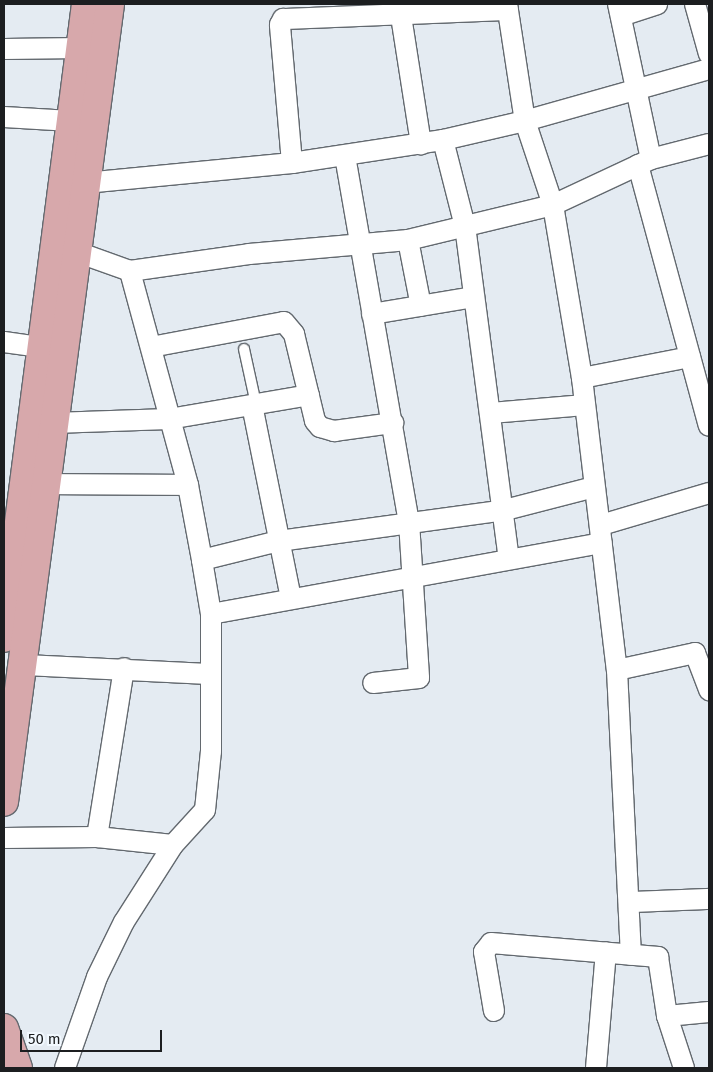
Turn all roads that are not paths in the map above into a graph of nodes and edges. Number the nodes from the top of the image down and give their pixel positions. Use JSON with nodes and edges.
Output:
{"nodes":[{"id":1,"x":86,"y":4,"type":"edge"},
{"id":2,"x":110,"y":4,"type":"edge"},
{"id":3,"x":657,"y":4,"type":"edge"},
{"id":4,"x":695,"y":4,"type":"edge"},
{"id":5,"x":508,"y":7,"type":"edge"},
{"id":6,"x":619,"y":10,"type":"edge"},
{"id":7,"x":401,"y":16,"type":"junction"},
{"id":8,"x":81,"y":48,"type":"junction"},
{"id":9,"x":4,"y":49,"type":"edge"},
{"id":10,"x":709,"y":54,"type":"edge"},
{"id":11,"x":709,"y":69,"type":"edge"},
{"id":12,"x":636,"y":88,"type":"junction"},
{"id":13,"x":4,"y":117,"type":"edge"},
{"id":14,"x":71,"y":121,"type":"junction"},
{"id":15,"x":526,"y":121,"type":"junction"},
{"id":16,"x":443,"y":140,"type":"junction"},
{"id":17,"x":421,"y":144,"type":"junction"},
{"id":18,"x":709,"y":144,"type":"edge"},
{"id":19,"x":345,"y":156,"type":"junction"},
{"id":20,"x":645,"y":162,"type":"junction"},
{"id":21,"x":292,"y":163,"type":"junction"},
{"id":22,"x":85,"y":183,"type":"junction"},
{"id":23,"x":553,"y":205,"type":"junction"},
{"id":24,"x":464,"y":226,"type":"junction"},
{"id":25,"x":408,"y":240,"type":"junction"},
{"id":26,"x":361,"y":245,"type":"junction"},
{"id":27,"x":77,"y":252,"type":"junction"},
{"id":28,"x":130,"y":271,"type":"junction"},
{"id":29,"x":474,"y":297,"type":"junction"},
{"id":30,"x":421,"y":306,"type":"junction"},
{"id":31,"x":372,"y":314,"type":"junction"},
{"id":32,"x":4,"y":342,"type":"edge"},
{"id":33,"x":41,"y":347,"type":"junction"},
{"id":34,"x":151,"y":347,"type":"junction"},
{"id":35,"x":244,"y":349,"type":"dead end"},
{"id":36,"x":690,"y":357,"type":"junction"},
{"id":37,"x":582,"y":378,"type":"junction"},
{"id":38,"x":309,"y":395,"type":"junction"},
{"id":39,"x":254,"y":404,"type":"junction"},
{"id":40,"x":584,"y":405,"type":"junction"},
{"id":41,"x":491,"y":413,"type":"junction"},
{"id":42,"x":169,"y":419,"type":"junction"},
{"id":43,"x":53,"y":423,"type":"junction"},
{"id":44,"x":393,"y":423,"type":"junction"},
{"id":45,"x":709,"y":426,"type":"edge"},
{"id":46,"x":46,"y":484,"type":"junction"},
{"id":47,"x":188,"y":485,"type":"junction"},
{"id":48,"x":594,"y":487,"type":"junction"},
{"id":49,"x":709,"y":493,"type":"edge"},
{"id":50,"x":505,"y":510,"type":"junction"},
{"id":51,"x":409,"y":522,"type":"junction"},
{"id":52,"x":601,"y":534,"type":"junction"},
{"id":53,"x":280,"y":541,"type":"junction"},
{"id":54,"x":510,"y":559,"type":"junction"},
{"id":55,"x":202,"y":560,"type":"junction"},
{"id":56,"x":8,"y":570,"type":"edge"},
{"id":57,"x":410,"y":577,"type":"junction"},
{"id":58,"x":291,"y":598,"type":"junction"},
{"id":59,"x":211,"y":614,"type":"junction"},
{"id":60,"x":4,"y":638,"type":"edge"},
{"id":61,"x":25,"y":665,"type":"junction"},
{"id":62,"x":124,"y":668,"type":"junction"},
{"id":63,"x":617,"y":670,"type":"junction"},
{"id":64,"x":209,"y":674,"type":"junction"},
{"id":65,"x":373,"y":683,"type":"dead end"},
{"id":66,"x":709,"y":690,"type":"edge"},
{"id":67,"x":4,"y":802,"type":"edge"},
{"id":68,"x":97,"y":837,"type":"junction"},
{"id":69,"x":4,"y":838,"type":"edge"},
{"id":70,"x":173,"y":845,"type":"junction"},
{"id":71,"x":709,"y":899,"type":"edge"},
{"id":72,"x":630,"y":902,"type":"junction"},
{"id":73,"x":606,"y":952,"type":"junction"},
{"id":74,"x":631,"y":954,"type":"junction"},
{"id":75,"x":494,"y":1010,"type":"dead end"},
{"id":76,"x":709,"y":1012,"type":"edge"},
{"id":77,"x":667,"y":1016,"type":"junction"},
{"id":78,"x":4,"y":1028,"type":"edge"},
{"id":79,"x":18,"y":1068,"type":"edge"},
{"id":80,"x":65,"y":1068,"type":"edge"},
{"id":81,"x":596,"y":1068,"type":"edge"},
{"id":82,"x":684,"y":1068,"type":"edge"}],
"edges":[{"from":1,"to":8,"type":"main road"},
{"from":2,"to":22,"type":"main road"},
{"from":3,"to":6,"type":"street"},
{"from":4,"to":10,"type":"street"},
{"from":5,"to":7,"type":"street"},
{"from":5,"to":15,"type":"street"},
{"from":6,"to":12,"type":"street"},
{"from":7,"to":17,"type":"street"},
{"from":7,"to":21,"type":"street"},
{"from":8,"to":9,"type":"street"},
{"from":8,"to":14,"type":"main road"},
{"from":11,"to":12,"type":"street"},
{"from":12,"to":15,"type":"street"},
{"from":12,"to":20,"type":"street"},
{"from":13,"to":14,"type":"street"},
{"from":14,"to":33,"type":"main road"},
{"from":15,"to":16,"type":"street"},
{"from":15,"to":23,"type":"street"},
{"from":16,"to":17,"type":"street"},
{"from":16,"to":24,"type":"street"},
{"from":17,"to":19,"type":"street"},
{"from":18,"to":20,"type":"street"},
{"from":19,"to":21,"type":"street"},
{"from":19,"to":26,"type":"street"},
{"from":20,"to":23,"type":"street"},
{"from":20,"to":36,"type":"street"},
{"from":21,"to":22,"type":"street"},
{"from":22,"to":27,"type":"main road"},
{"from":23,"to":24,"type":"street"},
{"from":23,"to":37,"type":"street"},
{"from":24,"to":25,"type":"street"},
{"from":24,"to":29,"type":"street"},
{"from":25,"to":26,"type":"street"},
{"from":25,"to":30,"type":"street"},
{"from":26,"to":28,"type":"street"},
{"from":26,"to":31,"type":"street"},
{"from":27,"to":28,"type":"street"},
{"from":27,"to":43,"type":"main road"},
{"from":28,"to":34,"type":"street"},
{"from":29,"to":30,"type":"street"},
{"from":29,"to":41,"type":"street"},
{"from":30,"to":31,"type":"street"},
{"from":31,"to":44,"type":"street"},
{"from":32,"to":33,"type":"street"},
{"from":33,"to":56,"type":"main road"},
{"from":34,"to":38,"type":"street"},
{"from":34,"to":42,"type":"street"},
{"from":35,"to":39,"type":"lane"},
{"from":36,"to":37,"type":"street"},
{"from":36,"to":45,"type":"street"},
{"from":37,"to":40,"type":"street"},
{"from":38,"to":39,"type":"street"},
{"from":38,"to":44,"type":"street"},
{"from":39,"to":42,"type":"street"},
{"from":39,"to":53,"type":"street"},
{"from":40,"to":41,"type":"street"},
{"from":40,"to":48,"type":"street"},
{"from":41,"to":50,"type":"street"},
{"from":42,"to":43,"type":"street"},
{"from":42,"to":47,"type":"street"},
{"from":43,"to":46,"type":"main road"},
{"from":44,"to":51,"type":"street"},
{"from":46,"to":47,"type":"street"},
{"from":46,"to":61,"type":"main road"},
{"from":47,"to":55,"type":"street"},
{"from":48,"to":50,"type":"street"},
{"from":48,"to":52,"type":"street"},
{"from":49,"to":52,"type":"street"},
{"from":50,"to":51,"type":"street"},
{"from":50,"to":54,"type":"street"},
{"from":51,"to":53,"type":"street"},
{"from":51,"to":57,"type":"street"},
{"from":52,"to":54,"type":"street"},
{"from":52,"to":63,"type":"street"},
{"from":53,"to":55,"type":"street"},
{"from":53,"to":58,"type":"street"},
{"from":54,"to":57,"type":"street"},
{"from":55,"to":59,"type":"street"},
{"from":56,"to":60,"type":"main road"},
{"from":57,"to":58,"type":"street"},
{"from":57,"to":65,"type":"street"},
{"from":58,"to":59,"type":"street"},
{"from":59,"to":64,"type":"street"},
{"from":61,"to":62,"type":"street"},
{"from":61,"to":67,"type":"main road"},
{"from":62,"to":64,"type":"street"},
{"from":62,"to":68,"type":"street"},
{"from":63,"to":66,"type":"street"},
{"from":63,"to":72,"type":"street"},
{"from":64,"to":70,"type":"street"},
{"from":68,"to":69,"type":"street"},
{"from":68,"to":70,"type":"street"},
{"from":70,"to":80,"type":"street"},
{"from":71,"to":72,"type":"street"},
{"from":72,"to":74,"type":"street"},
{"from":73,"to":74,"type":"street"},
{"from":73,"to":75,"type":"street"},
{"from":73,"to":81,"type":"street"},
{"from":74,"to":77,"type":"street"},
{"from":76,"to":77,"type":"street"},
{"from":77,"to":82,"type":"street"},
{"from":78,"to":79,"type":"main road"}]}
